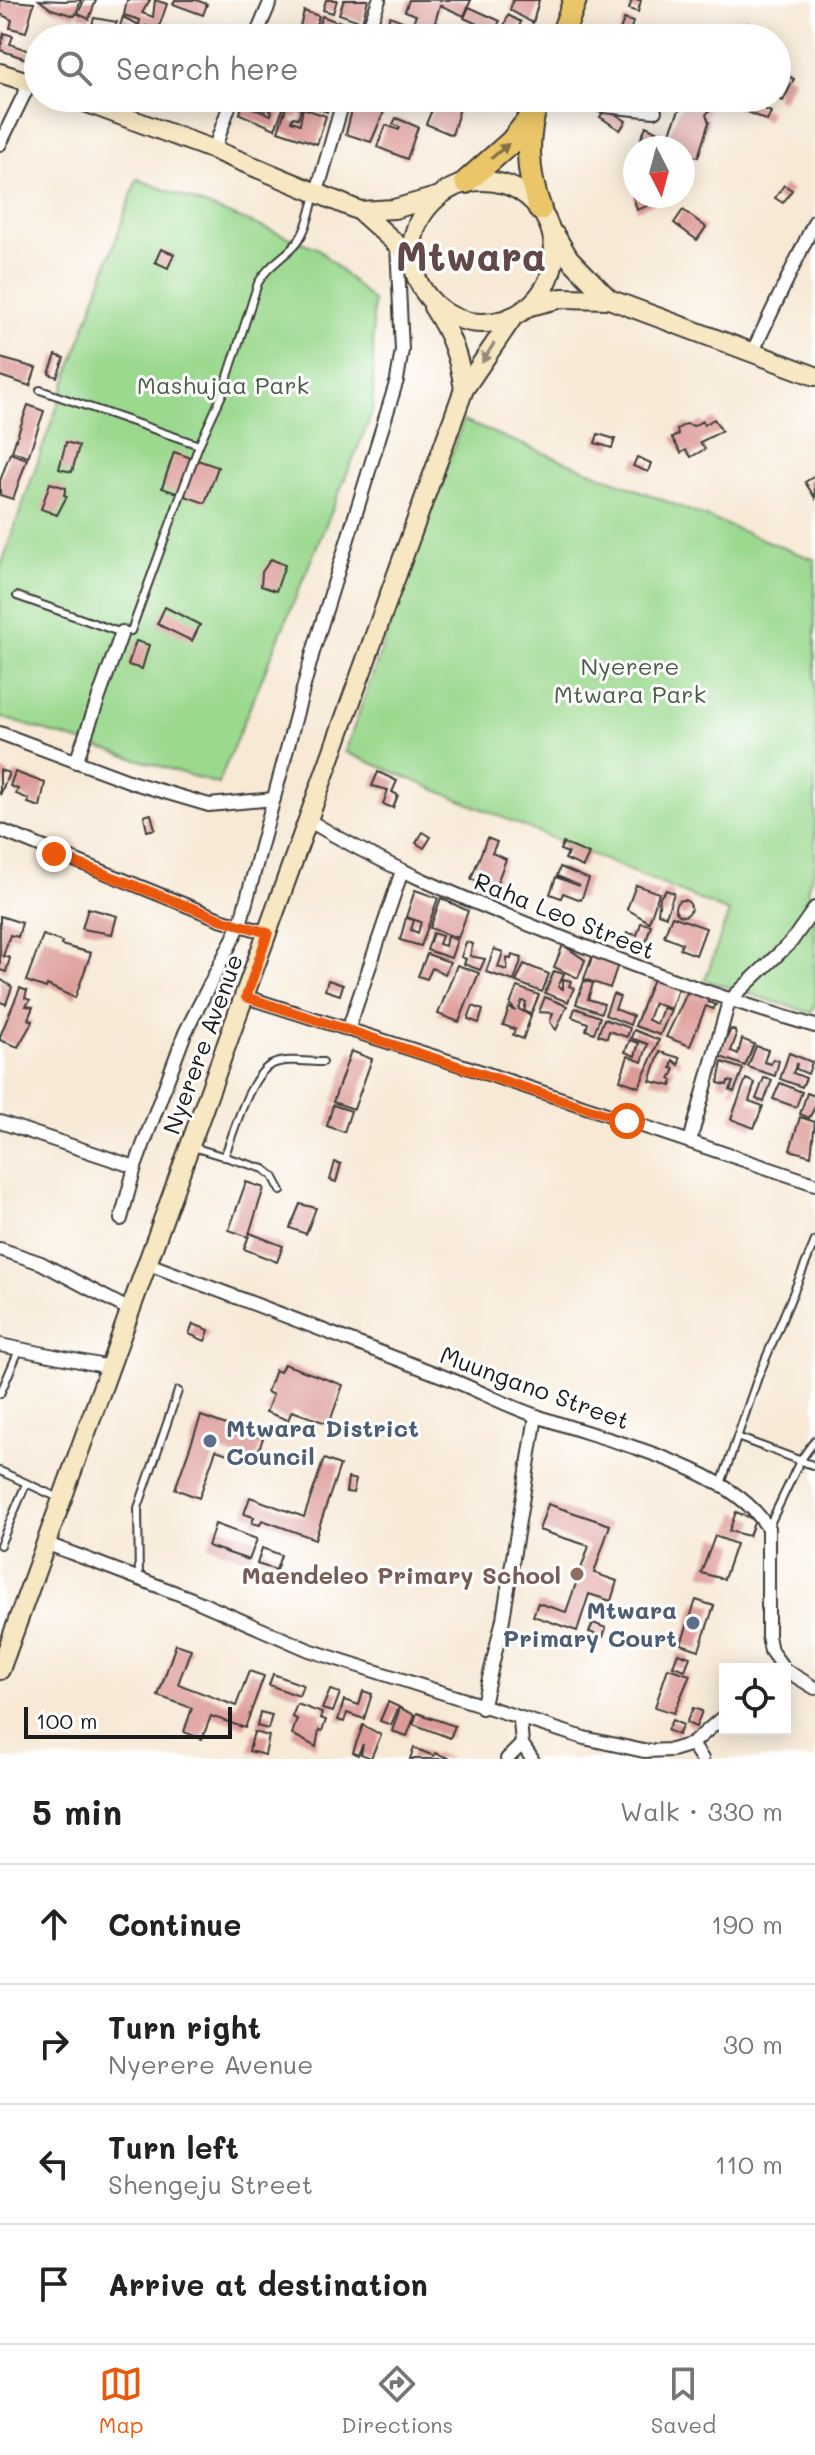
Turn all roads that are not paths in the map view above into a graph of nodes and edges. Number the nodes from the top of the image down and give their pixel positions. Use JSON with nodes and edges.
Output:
{"nodes":[{"id":1,"x":271,"y":0,"type":"edge"},
{"id":2,"x":379,"y":0,"type":"edge"},
{"id":3,"x":575,"y":0,"type":"edge"},
{"id":4,"x":261,"y":24,"type":"edge"},
{"id":5,"x":370,"y":24,"type":"edge"},
{"id":6,"x":566,"y":24,"type":"edge"},
{"id":7,"x":0,"y":73,"type":"edge"},
{"id":8,"x":24,"y":80,"type":"edge"},
{"id":9,"x":24,"y":101,"type":"edge"},
{"id":10,"x":112,"y":112,"type":"edge"},
{"id":11,"x":227,"y":112,"type":"edge"},
{"id":12,"x":340,"y":112,"type":"edge"},
{"id":13,"x":532,"y":112,"type":"edge"},
{"id":14,"x":534,"y":112,"type":"edge"},
{"id":15,"x":0,"y":144,"type":"edge"},
{"id":16,"x":214,"y":150,"type":"junction"},
{"id":17,"x":466,"y":182,"type":"junction"},
{"id":18,"x":317,"y":192,"type":"junction"},
{"id":19,"x":437,"y":197,"type":"junction"},
{"id":20,"x":360,"y":211,"type":"junction"},
{"id":21,"x":545,"y":217,"type":"junction"},
{"id":22,"x":815,"y":221,"type":"edge"},
{"id":23,"x":397,"y":244,"type":"junction"},
{"id":24,"x":411,"y":257,"type":"junction"},
{"id":25,"x":427,"y":297,"type":"junction"},
{"id":26,"x":609,"y":299,"type":"junction"},
{"id":27,"x":520,"y":312,"type":"junction"},
{"id":28,"x":752,"y":353,"type":"junction"},
{"id":29,"x":815,"y":376,"type":"edge"},
{"id":30,"x":464,"y":389,"type":"junction"},
{"id":31,"x":40,"y":390,"type":"dead end"},
{"id":32,"x":199,"y":445,"type":"junction"},
{"id":33,"x":17,"y":596,"type":"dead end"},
{"id":34,"x":122,"y":632,"type":"junction"},
{"id":35,"x":0,"y":733,"type":"edge"},
{"id":36,"x":76,"y":762,"type":"junction"},
{"id":37,"x":274,"y":799,"type":"junction"},
{"id":38,"x":308,"y":820,"type":"junction"},
{"id":39,"x":2,"y":832,"type":"edge"},
{"id":40,"x":402,"y":871,"type":"junction"},
{"id":41,"x":815,"y":908,"type":"edge"},
{"id":42,"x":240,"y":925,"type":"junction"},
{"id":43,"x":268,"y":933,"type":"junction"},
{"id":44,"x":246,"y":997,"type":"junction"},
{"id":45,"x":729,"y":1001,"type":"junction"},
{"id":46,"x":815,"y":1026,"type":"edge"},
{"id":47,"x":348,"y":1030,"type":"junction"},
{"id":48,"x":323,"y":1062,"type":"dead end"},
{"id":49,"x":0,"y":1122,"type":"edge"},
{"id":50,"x":690,"y":1141,"type":"junction"},
{"id":51,"x":190,"y":1146,"type":"junction"},
{"id":52,"x":224,"y":1157,"type":"junction"},
{"id":53,"x":135,"y":1167,"type":"junction"},
{"id":54,"x":815,"y":1184,"type":"edge"},
{"id":55,"x":281,"y":1191,"type":"dead end"},
{"id":56,"x":121,"y":1219,"type":"dead end"},
{"id":57,"x":815,"y":1241,"type":"edge"},
{"id":58,"x":0,"y":1249,"type":"edge"},
{"id":59,"x":146,"y":1263,"type":"junction"},
{"id":60,"x":128,"y":1309,"type":"junction"},
{"id":61,"x":0,"y":1345,"type":"edge"},
{"id":62,"x":19,"y":1350,"type":"junction"},
{"id":63,"x":109,"y":1367,"type":"junction"},
{"id":64,"x":178,"y":1391,"type":"dead end"},
{"id":65,"x":0,"y":1394,"type":"edge"},
{"id":66,"x":536,"y":1416,"type":"junction"},
{"id":67,"x":737,"y":1437,"type":"junction"},
{"id":68,"x":815,"y":1440,"type":"edge"},
{"id":69,"x":800,"y":1461,"type":"junction"},
{"id":70,"x":815,"y":1466,"type":"edge"},
{"id":71,"x":0,"y":1471,"type":"edge"},
{"id":72,"x":26,"y":1484,"type":"junction"},
{"id":73,"x":720,"y":1487,"type":"junction"},
{"id":74,"x":61,"y":1499,"type":"junction"},
{"id":75,"x":768,"y":1528,"type":"junction"},
{"id":76,"x":45,"y":1543,"type":"junction"},
{"id":77,"x":0,"y":1545,"type":"edge"},
{"id":78,"x":139,"y":1579,"type":"junction"},
{"id":79,"x":776,"y":1663,"type":"edge"},
{"id":80,"x":0,"y":1670,"type":"edge"},
{"id":81,"x":791,"y":1674,"type":"edge"},
{"id":82,"x":815,"y":1688,"type":"edge"},
{"id":83,"x":482,"y":1708,"type":"junction"},
{"id":84,"x":520,"y":1720,"type":"junction"},
{"id":85,"x":719,"y":1720,"type":"edge"},
{"id":86,"x":522,"y":1744,"type":"junction"},
{"id":87,"x":692,"y":1744,"type":"junction"},
{"id":88,"x":507,"y":1759,"type":"edge"},
{"id":89,"x":532,"y":1759,"type":"edge"},
{"id":90,"x":702,"y":1759,"type":"edge"}],
"edges":[{"from":1,"to":4,"type":"street"},
{"from":2,"to":5,"type":"street"},
{"from":3,"to":6,"type":"highway"},
{"from":7,"to":8,"type":"street"},
{"from":9,"to":15,"type":"street"},
{"from":10,"to":16,"type":"street"},
{"from":11,"to":16,"type":"street"},
{"from":12,"to":18,"type":"street"},
{"from":17,"to":13,"type":"highway","one_way":true},
{"from":14,"to":21,"type":"highway"},
{"from":16,"to":18,"type":"street"},
{"from":17,"to":19,"type":"street"},
{"from":17,"to":21,"type":"street"},
{"from":18,"to":20,"type":"street"},
{"from":18,"to":32,"type":"lane"},
{"from":19,"to":20,"type":"street"},
{"from":19,"to":24,"type":"street"},
{"from":20,"to":23,"type":"street"},
{"from":21,"to":26,"type":"street"},
{"from":21,"to":27,"type":"street"},
{"from":22,"to":28,"type":"street"},
{"from":23,"to":24,"type":"street"},
{"from":23,"to":37,"type":"street"},
{"from":24,"to":25,"type":"street"},
{"from":25,"to":27,"type":"street"},
{"from":25,"to":30,"type":"street"},
{"from":26,"to":27,"type":"street"},
{"from":26,"to":28,"type":"street"},
{"from":27,"to":30,"type":"street","name":"Nyerere Avenue","one_way":true},
{"from":28,"to":29,"type":"street"},
{"from":30,"to":38,"type":"street","name":"Nyerere Avenue"},
{"from":31,"to":32,"type":"lane"},
{"from":32,"to":34,"type":"lane"},
{"from":33,"to":34,"type":"lane"},
{"from":34,"to":36,"type":"street"},
{"from":35,"to":36,"type":"street"},
{"from":36,"to":37,"type":"street"},
{"from":37,"to":42,"type":"street"},
{"from":38,"to":40,"type":"street","name":"Raha Leo Street"},
{"from":38,"to":43,"type":"street","name":"Nyerere Avenue"},
{"from":39,"to":42,"type":"street"},
{"from":40,"to":45,"type":"street","name":"Raha Leo Street"},
{"from":40,"to":47,"type":"street"},
{"from":41,"to":45,"type":"street"},
{"from":42,"to":43,"type":"street"},
{"from":42,"to":53,"type":"street"},
{"from":43,"to":44,"type":"street","name":"Nyerere Avenue"},
{"from":44,"to":47,"type":"street"},
{"from":44,"to":51,"type":"street","name":"Nyerere Avenue"},
{"from":45,"to":46,"type":"street","name":"Raha Leo Street"},
{"from":45,"to":50,"type":"street"},
{"from":47,"to":50,"type":"street"},
{"from":48,"to":52,"type":"lane"},
{"from":49,"to":53,"type":"street"},
{"from":50,"to":54,"type":"street"},
{"from":51,"to":52,"type":"lane"},
{"from":51,"to":59,"type":"street","name":"Nyerere Avenue"},
{"from":52,"to":55,"type":"lane"},
{"from":53,"to":56,"type":"street"},
{"from":57,"to":67,"type":"lane"},
{"from":58,"to":60,"type":"street"},
{"from":59,"to":60,"type":"street","name":"Nyerere Avenue"},
{"from":59,"to":66,"type":"street","name":"Muungano Street"},
{"from":60,"to":63,"type":"street","name":"Nyerere Avenue"},
{"from":61,"to":62,"type":"street"},
{"from":62,"to":63,"type":"street"},
{"from":62,"to":65,"type":"lane"},
{"from":63,"to":74,"type":"street","name":"Nyerere Avenue"},
{"from":64,"to":78,"type":"lane"},
{"from":66,"to":73,"type":"street","name":"Muungano Street"},
{"from":66,"to":83,"type":"street"},
{"from":67,"to":69,"type":"lane"},
{"from":67,"to":73,"type":"lane"},
{"from":68,"to":69,"type":"lane"},
{"from":69,"to":70,"type":"lane"},
{"from":69,"to":75,"type":"lane"},
{"from":71,"to":72,"type":"lane"},
{"from":72,"to":74,"type":"lane"},
{"from":72,"to":77,"type":"lane"},
{"from":73,"to":75,"type":"street","name":"Muungano Street"},
{"from":74,"to":76,"type":"street","name":"Nyerere Avenue"},
{"from":75,"to":79,"type":"street"},
{"from":76,"to":78,"type":"street"},
{"from":76,"to":80,"type":"street","name":"Nyerere Avenue"},
{"from":78,"to":83,"type":"street"},
{"from":81,"to":82,"type":"street"},
{"from":83,"to":84,"type":"street"},
{"from":84,"to":86,"type":"street"},
{"from":84,"to":87,"type":"street"},
{"from":85,"to":87,"type":"street"},
{"from":86,"to":88,"type":"street"},
{"from":86,"to":89,"type":"street"},
{"from":87,"to":90,"type":"street"}]}
